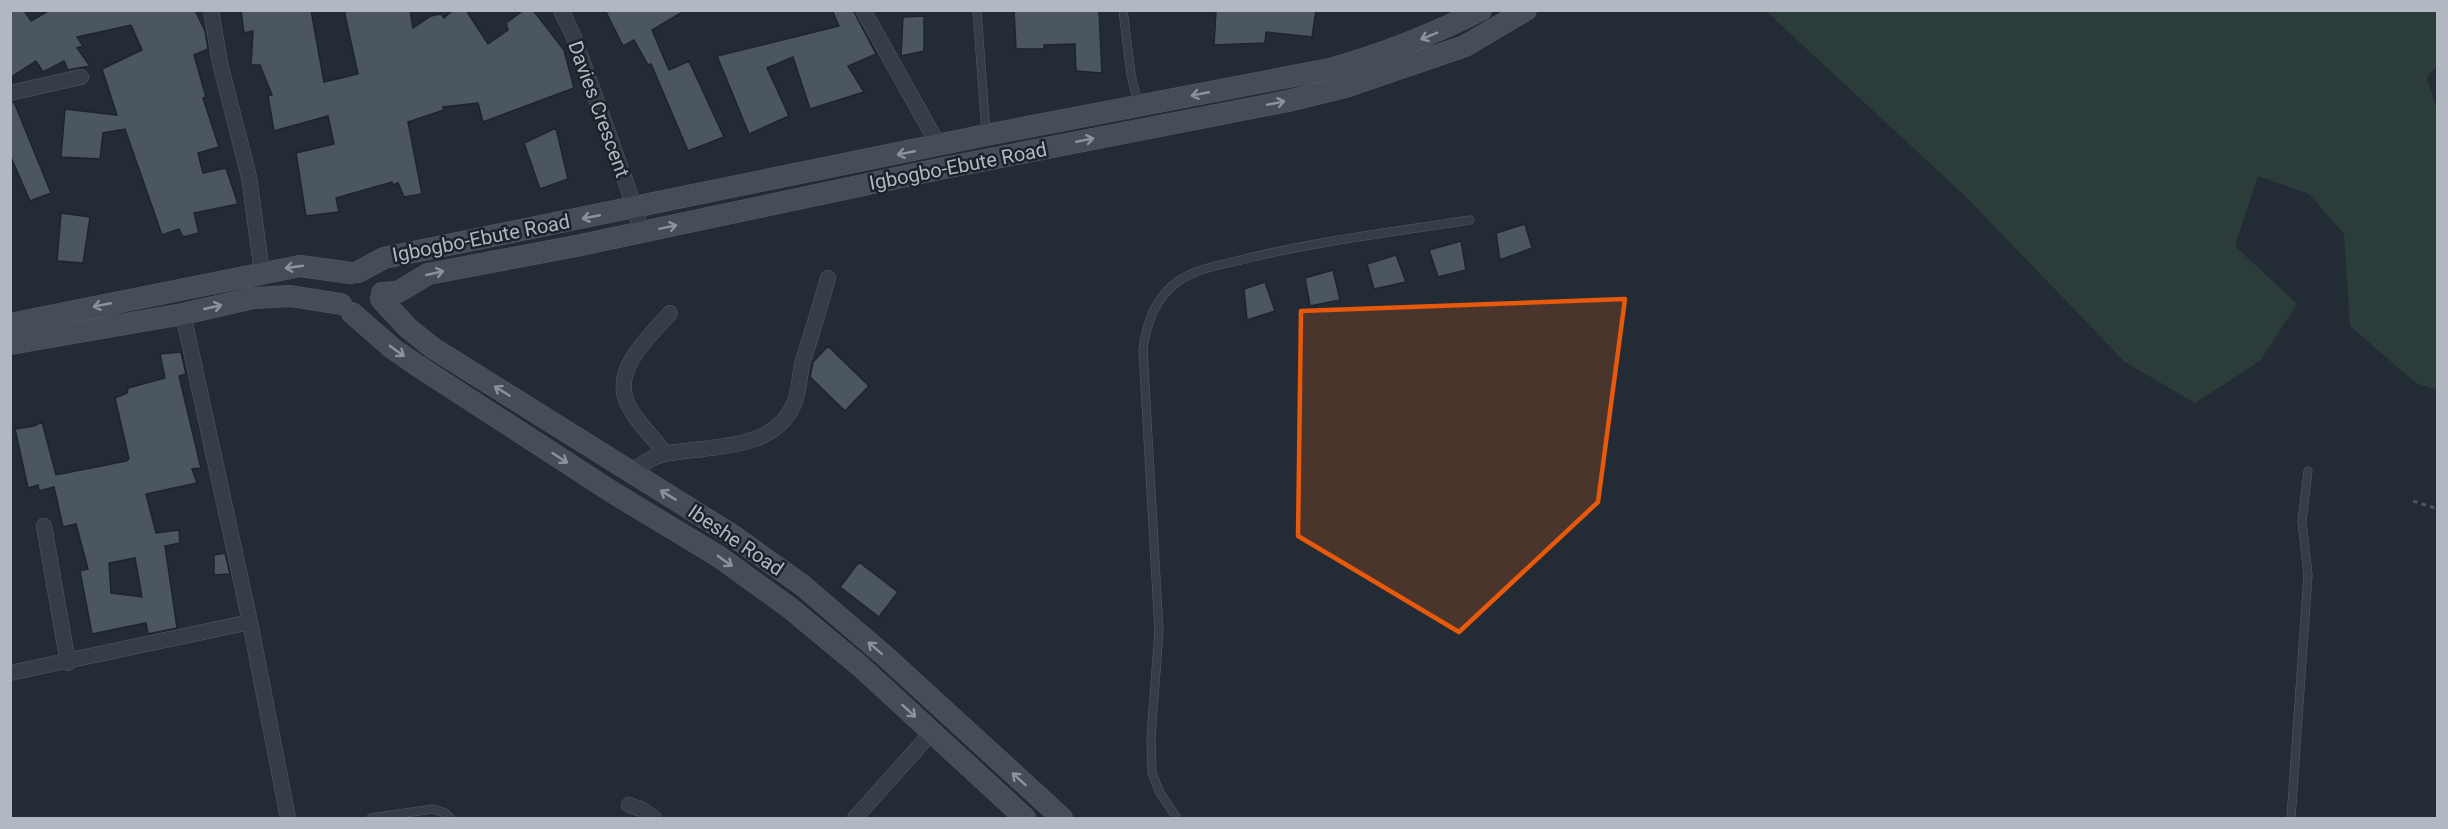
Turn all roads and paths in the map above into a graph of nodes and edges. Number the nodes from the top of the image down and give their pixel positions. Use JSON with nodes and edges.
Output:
{"nodes":[{"id":1,"x":211,"y":10,"type":"edge"},
{"id":2,"x":561,"y":10,"type":"edge"},
{"id":3,"x":863,"y":10,"type":"edge"},
{"id":4,"x":977,"y":10,"type":"edge"},
{"id":5,"x":1123,"y":10,"type":"edge"},
{"id":6,"x":1526,"y":10,"type":"edge"},
{"id":7,"x":1476,"y":12,"type":"edge"},
{"id":8,"x":81,"y":77,"type":"dead end"},
{"id":9,"x":10,"y":93,"type":"edge"},
{"id":10,"x":1138,"y":106,"type":"junction"},
{"id":11,"x":986,"y":135,"type":"junction"},
{"id":12,"x":939,"y":146,"type":"junction"},
{"id":13,"x":635,"y":208,"type":"junction"},
{"id":14,"x":1470,"y":219,"type":"dead end"},
{"id":15,"x":641,"y":232,"type":"junction"},
{"id":16,"x":355,"y":272,"type":"junction"},
{"id":17,"x":262,"y":273,"type":"junction"},
{"id":18,"x":828,"y":278,"type":"dead end"},
{"id":19,"x":382,"y":296,"type":"junction"},
{"id":20,"x":347,"y":308,"type":"junction"},
{"id":21,"x":670,"y":313,"type":"dead end"},
{"id":22,"x":183,"y":314,"type":"junction"},
{"id":23,"x":10,"y":324,"type":"edge"},
{"id":24,"x":10,"y":344,"type":"edge"},
{"id":25,"x":666,"y":454,"type":"junction"},
{"id":26,"x":2308,"y":471,"type":"dead end"},
{"id":27,"x":631,"y":473,"type":"junction"},
{"id":28,"x":2413,"y":501,"type":"dead end"},
{"id":29,"x":2438,"y":509,"type":"edge"},
{"id":30,"x":44,"y":526,"type":"dead end"},
{"id":31,"x":250,"y":622,"type":"junction"},
{"id":32,"x":68,"y":663,"type":"junction"},
{"id":33,"x":10,"y":673,"type":"edge"},
{"id":34,"x":932,"y":732,"type":"junction"},
{"id":35,"x":628,"y":805,"type":"dead end"},
{"id":36,"x":288,"y":819,"type":"edge"},
{"id":37,"x":371,"y":819,"type":"edge"},
{"id":38,"x":450,"y":819,"type":"edge"},
{"id":39,"x":654,"y":819,"type":"edge"},
{"id":40,"x":855,"y":819,"type":"edge"},
{"id":41,"x":1025,"y":819,"type":"edge"},
{"id":42,"x":1062,"y":819,"type":"edge"},
{"id":43,"x":1176,"y":819,"type":"edge"},
{"id":44,"x":2291,"y":819,"type":"edge"}],
"edges":[{"from":1,"to":17,"type":"street"},
{"from":2,"to":13,"type":"street","name":"Davies Crescent"},
{"from":3,"to":12,"type":"street"},
{"from":4,"to":11,"type":"lane"},
{"from":5,"to":10,"type":"lane"},
{"from":15,"to":6,"type":"main road","name":"Igbogbo-Ebute Road","one_way":true},
{"from":7,"to":10,"type":"main road","name":"Igbogbo-Ebute Road","one_way":true},
{"from":8,"to":9,"type":"street"},
{"from":10,"to":11,"type":"main road","name":"Igbogbo-Ebute Road"},
{"from":11,"to":12,"type":"main road","name":"Igbogbo-Ebute Road"},
{"from":12,"to":13,"type":"main road","name":"Igbogbo-Ebute Road","one_way":true},
{"from":13,"to":15,"type":"street","name":"Davies Crescent"},
{"from":13,"to":16,"type":"main road","name":"Igbogbo-Ebute Road","one_way":true},
{"from":14,"to":43,"type":"lane"},
{"from":19,"to":15,"type":"main road","name":"Igbogbo-Ebute Road","one_way":true},
{"from":16,"to":17,"type":"main road","one_way":true},
{"from":16,"to":19,"type":"main road"},
{"from":16,"to":20,"type":"main road"},
{"from":17,"to":23,"type":"main road","one_way":true},
{"from":18,"to":25,"type":"street"},
{"from":19,"to":20,"type":"main road"},
{"from":27,"to":19,"type":"main road","name":"Ibeshe Road","one_way":true},
{"from":22,"to":20,"type":"main road","one_way":true},
{"from":20,"to":34,"type":"main road","name":"Ibeshe Road","one_way":true},
{"from":21,"to":25,"type":"street"},
{"from":22,"to":24,"type":"main road"},
{"from":22,"to":31,"type":"street"},
{"from":25,"to":27,"type":"street"},
{"from":26,"to":44,"type":"lane"},
{"from":42,"to":27,"type":"main road","name":"Ibeshe Road","one_way":true},
{"from":28,"to":29,"type":"path"},
{"from":30,"to":32,"type":"street"},
{"from":31,"to":32,"type":"street"},
{"from":31,"to":36,"type":"street"},
{"from":32,"to":33,"type":"street"},
{"from":34,"to":40,"type":"street"},
{"from":34,"to":41,"type":"main road","name":"Ibeshe Road"},
{"from":35,"to":39,"type":"street"},
{"from":37,"to":38,"type":"lane"}]}
